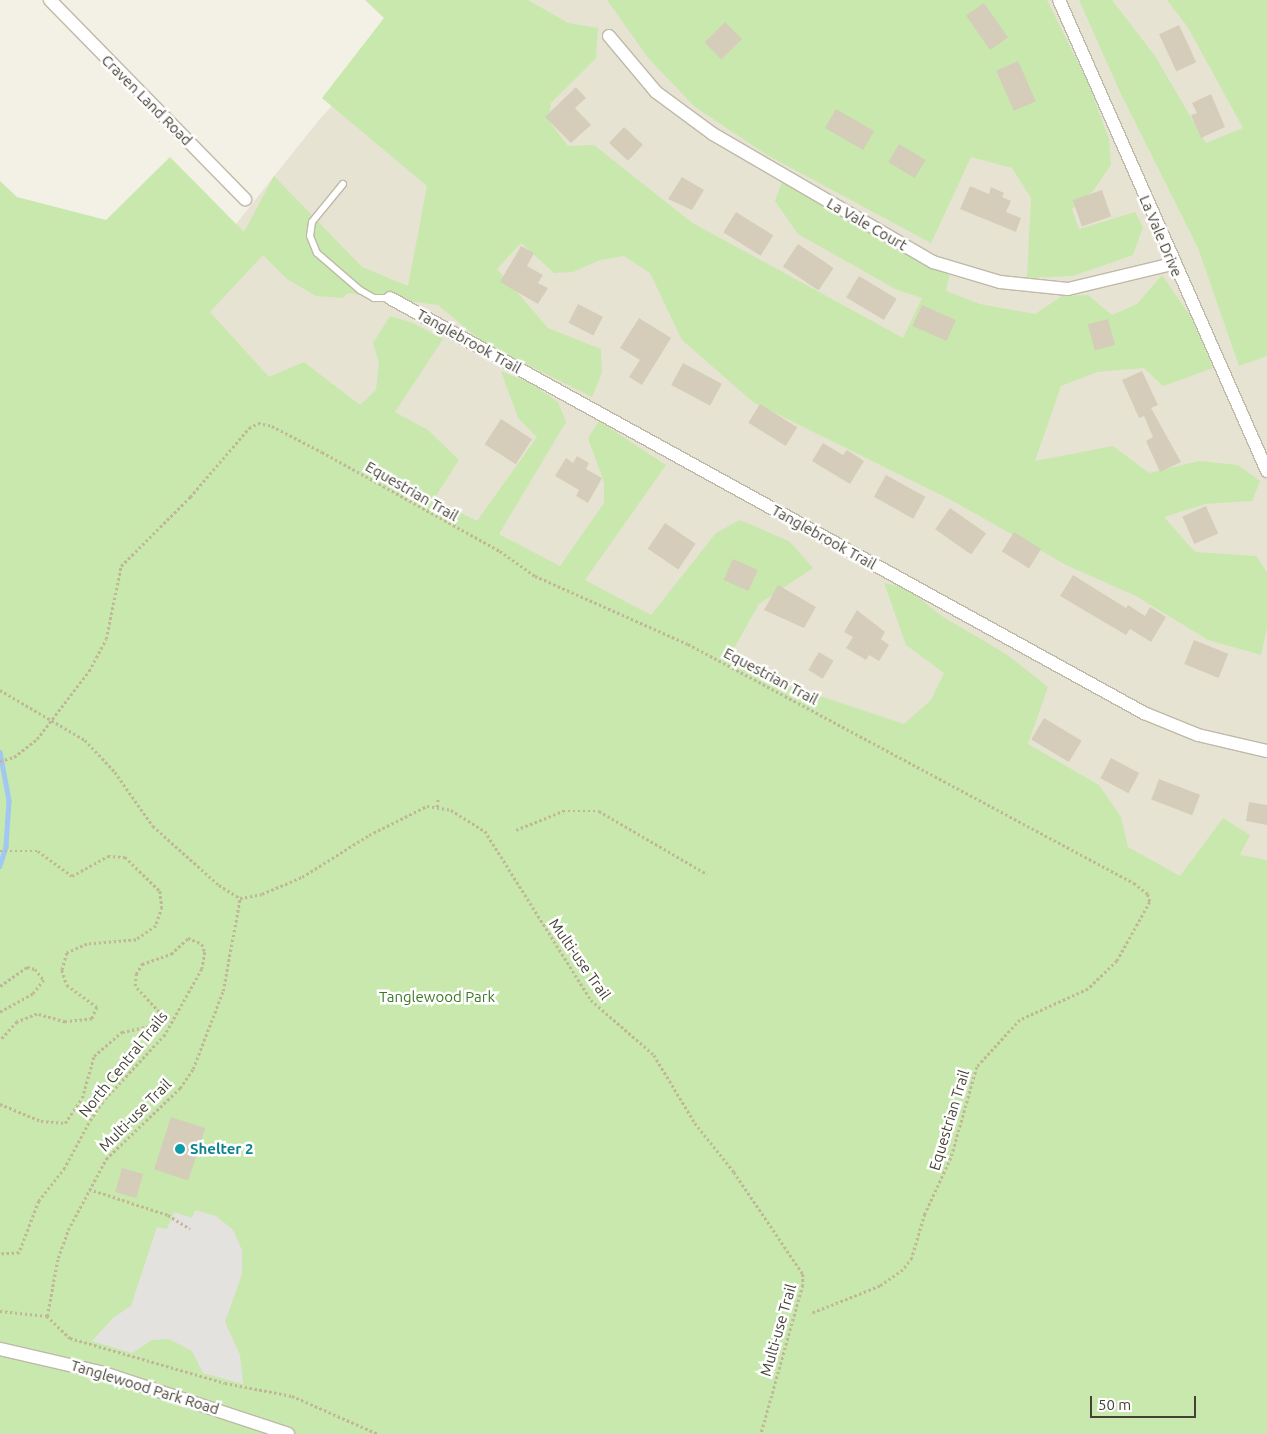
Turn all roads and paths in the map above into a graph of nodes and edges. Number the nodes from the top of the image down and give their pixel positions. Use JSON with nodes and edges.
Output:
{"nodes":[{"id":1,"x":50,"y":0,"type":"edge"},
{"id":2,"x":1058,"y":0,"type":"edge"},
{"id":3,"x":609,"y":36,"type":"dead end"},
{"id":4,"x":343,"y":184,"type":"dead end"},
{"id":5,"x":245,"y":199,"type":"dead end"},
{"id":6,"x":1172,"y":264,"type":"junction"},
{"id":7,"x":390,"y":298,"type":"joint"},
{"id":8,"x":1267,"y":471,"type":"edge"},
{"id":9,"x":0,"y":690,"type":"edge"},
{"id":10,"x":52,"y":720,"type":"junction"},
{"id":11,"x":1267,"y":746,"type":"edge"},
{"id":12,"x":1267,"y":751,"type":"edge"},
{"id":13,"x":0,"y":761,"type":"edge"},
{"id":14,"x":438,"y":797,"type":"dead end"},
{"id":15,"x":437,"y":806,"type":"junction"},
{"id":16,"x":516,"y":830,"type":"dead end"},
{"id":17,"x":0,"y":851,"type":"edge"},
{"id":18,"x":707,"y":874,"type":"dead end"},
{"id":19,"x":240,"y":898,"type":"junction"},
{"id":20,"x":0,"y":986,"type":"edge"},
{"id":21,"x":0,"y":1012,"type":"edge"},
{"id":22,"x":0,"y":1041,"type":"edge"},
{"id":23,"x":0,"y":1104,"type":"edge"},
{"id":24,"x":89,"y":1189,"type":"junction"},
{"id":25,"x":190,"y":1229,"type":"dead end"},
{"id":26,"x":0,"y":1254,"type":"edge"},
{"id":27,"x":0,"y":1311,"type":"edge"},
{"id":28,"x":810,"y":1314,"type":"dead end"},
{"id":29,"x":47,"y":1316,"type":"junction"},
{"id":30,"x":0,"y":1349,"type":"edge"},
{"id":31,"x":288,"y":1434,"type":"edge"},
{"id":32,"x":378,"y":1434,"type":"edge"},
{"id":33,"x":761,"y":1434,"type":"edge"}],
"edges":[{"from":1,"to":5,"type":"street","name":"Craven Land Road"},
{"from":2,"to":6,"type":"street","name":"La Vale Drive"},
{"from":3,"to":6,"type":"street","name":"La Vale Court"},
{"from":4,"to":7,"type":"lane"},
{"from":6,"to":8,"type":"street","name":"La Vale Drive"},
{"from":7,"to":12,"type":"street","name":"Tanglebrook Trail"},
{"from":9,"to":10,"type":"path"},
{"from":10,"to":13,"type":"path","name":"Equestrian Trail"},
{"from":10,"to":19,"type":"path"},
{"from":10,"to":28,"type":"path","name":"Equestrian Trail"},
{"from":11,"to":12,"type":"street"},
{"from":14,"to":15,"type":"path"},
{"from":15,"to":19,"type":"path"},
{"from":15,"to":33,"type":"path","name":"Multi-use Trail"},
{"from":16,"to":18,"type":"path"},
{"from":17,"to":22,"type":"path"},
{"from":19,"to":24,"type":"path","name":"Multi-use Trail"},
{"from":20,"to":21,"type":"path"},
{"from":23,"to":26,"type":"path","name":"North Central Trails"},
{"from":24,"to":25,"type":"path"},
{"from":24,"to":29,"type":"path","name":"Multi-use Trail"},
{"from":27,"to":29,"type":"path"},
{"from":29,"to":32,"type":"path"},
{"from":30,"to":31,"type":"street","name":"Tanglewood Park Road"}]}
